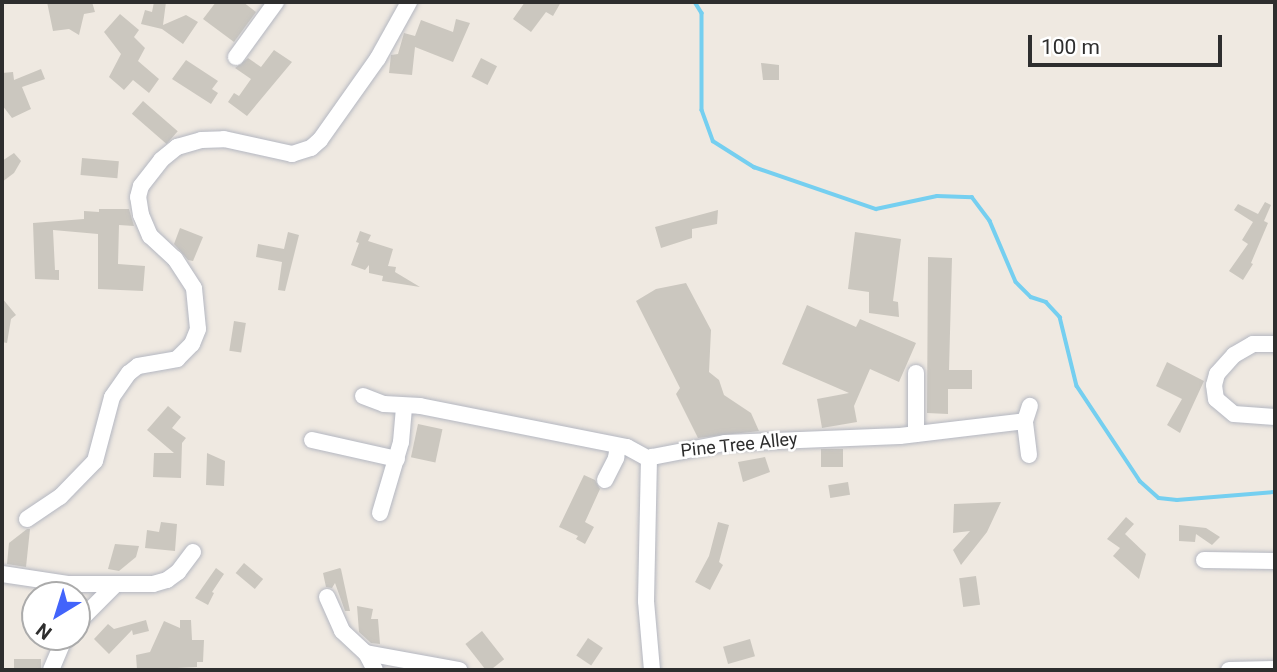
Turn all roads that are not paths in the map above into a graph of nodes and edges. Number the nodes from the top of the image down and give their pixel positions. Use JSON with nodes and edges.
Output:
{"nodes":[{"id":1,"x":409,"y":2,"type":"edge"},
{"id":2,"x":272,"y":3,"type":"edge"},
{"id":3,"x":236,"y":57,"type":"dead end"},
{"id":4,"x":1275,"y":344,"type":"edge"},
{"id":5,"x":916,"y":373,"type":"dead end"},
{"id":6,"x":363,"y":396,"type":"dead end"},
{"id":7,"x":404,"y":407,"type":"junction"},
{"id":8,"x":1275,"y":417,"type":"edge"},
{"id":9,"x":916,"y":434,"type":"junction"},
{"id":10,"x":312,"y":440,"type":"dead end"},
{"id":11,"x":618,"y":446,"type":"junction"},
{"id":12,"x":1029,"y":455,"type":"dead end"},
{"id":13,"x":397,"y":459,"type":"junction"},
{"id":14,"x":649,"y":459,"type":"junction"},
{"id":15,"x":605,"y":480,"type":"dead end"},
{"id":16,"x":380,"y":513,"type":"dead end"},
{"id":17,"x":27,"y":519,"type":"dead end"},
{"id":18,"x":194,"y":552,"type":"dead end"},
{"id":19,"x":1204,"y":560,"type":"dead end"},
{"id":20,"x":1275,"y":561,"type":"edge"},
{"id":21,"x":2,"y":574,"type":"edge"},
{"id":22,"x":33,"y":581,"type":"edge"},
{"id":23,"x":116,"y":584,"type":"junction"},
{"id":24,"x":91,"y":587,"type":"edge"},
{"id":25,"x":327,"y":597,"type":"dead end"},
{"id":26,"x":91,"y":609,"type":"edge"},
{"id":27,"x":59,"y":651,"type":"edge"},
{"id":28,"x":366,"y":653,"type":"junction"},
{"id":29,"x":1275,"y":669,"type":"edge"},
{"id":30,"x":51,"y":670,"type":"edge"},
{"id":31,"x":374,"y":670,"type":"edge"},
{"id":32,"x":459,"y":670,"type":"edge"},
{"id":33,"x":652,"y":670,"type":"edge"},
{"id":34,"x":1229,"y":670,"type":"edge"}],
"edges":[{"from":1,"to":17,"type":"street"},
{"from":2,"to":3,"type":"street"},
{"from":4,"to":8,"type":"street"},
{"from":5,"to":9,"type":"street"},
{"from":6,"to":7,"type":"street"},
{"from":7,"to":11,"type":"street"},
{"from":7,"to":13,"type":"street"},
{"from":9,"to":12,"type":"street","name":"Pine Tree Alley"},
{"from":9,"to":14,"type":"street","name":"Pine Tree Alley"},
{"from":10,"to":13,"type":"street"},
{"from":11,"to":14,"type":"street"},
{"from":11,"to":15,"type":"street"},
{"from":13,"to":16,"type":"street"},
{"from":14,"to":33,"type":"street"},
{"from":18,"to":23,"type":"street"},
{"from":19,"to":20,"type":"street"},
{"from":21,"to":22,"type":"street"},
{"from":23,"to":24,"type":"street"},
{"from":23,"to":26,"type":"street"},
{"from":25,"to":28,"type":"street"},
{"from":27,"to":30,"type":"street"},
{"from":28,"to":31,"type":"street"},
{"from":28,"to":32,"type":"street"},
{"from":29,"to":34,"type":"street"}]}
